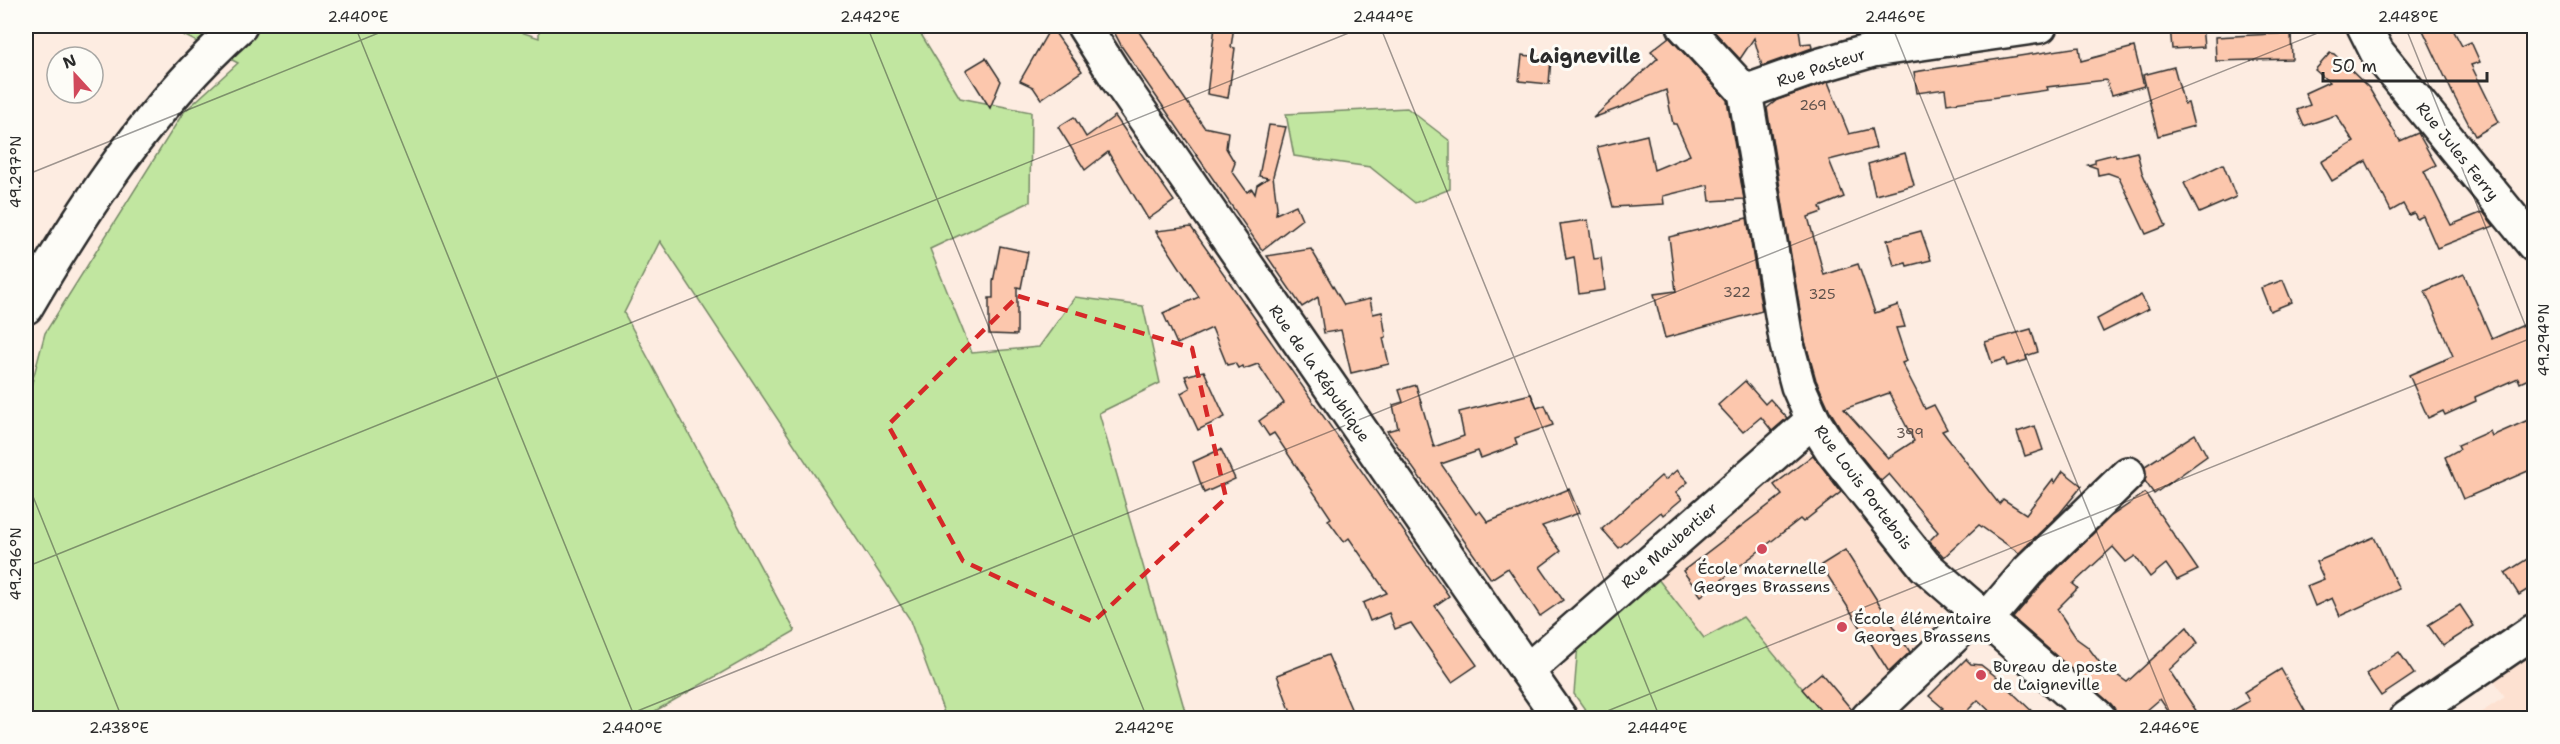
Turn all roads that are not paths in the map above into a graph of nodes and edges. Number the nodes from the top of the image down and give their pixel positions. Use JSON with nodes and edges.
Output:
{"nodes":[{"id":1,"x":240,"y":26,"type":"edge"},
{"id":2,"x":1084,"y":26,"type":"edge"},
{"id":3,"x":1684,"y":26,"type":"edge"},
{"id":4,"x":2040,"y":26,"type":"edge"},
{"id":5,"x":2364,"y":26,"type":"edge"},
{"id":6,"x":1745,"y":92,"type":"junction"},
{"id":7,"x":2531,"y":234,"type":"edge"},
{"id":8,"x":26,"y":307,"type":"edge"},
{"id":9,"x":1813,"y":420,"type":"junction"},
{"id":10,"x":2128,"y":474,"type":"dead end"},
{"id":11,"x":1982,"y":616,"type":"junction"},
{"id":12,"x":2535,"y":631,"type":"edge"},
{"id":13,"x":1527,"y":672,"type":"junction"},
{"id":14,"x":1560,"y":718,"type":"edge"},
{"id":15,"x":1868,"y":718,"type":"edge"},
{"id":16,"x":2099,"y":718,"type":"edge"},
{"id":17,"x":2407,"y":718,"type":"edge"}],
"edges":[{"from":1,"to":8,"type":"street"},
{"from":2,"to":13,"type":"street","name":"Rue de la République"},
{"from":3,"to":6,"type":"street"},
{"from":4,"to":6,"type":"street","name":"Rue Pasteur"},
{"from":5,"to":7,"type":"street","name":"Rue Jules Ferry"},
{"from":6,"to":9,"type":"street","name":"Rue Louis Portebois"},
{"from":9,"to":11,"type":"street","name":"Rue Louis Portebois"},
{"from":9,"to":13,"type":"street","name":"Rue Maubertier"},
{"from":10,"to":11,"type":"street"},
{"from":11,"to":15,"type":"street"},
{"from":11,"to":16,"type":"street","name":"Rue Louis Portebois"},
{"from":12,"to":17,"type":"street"},
{"from":13,"to":14,"type":"street","name":"Rue de la République"}]}
